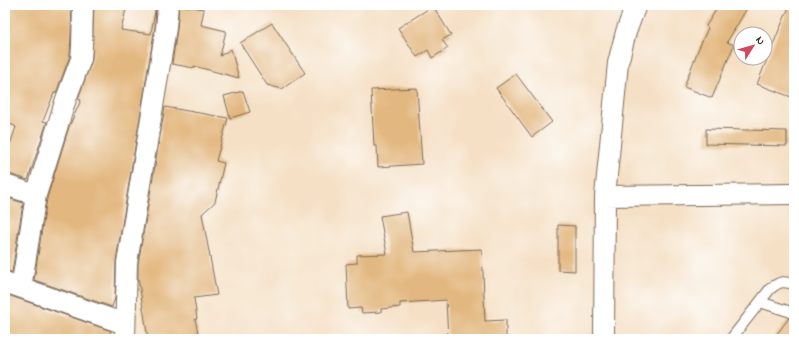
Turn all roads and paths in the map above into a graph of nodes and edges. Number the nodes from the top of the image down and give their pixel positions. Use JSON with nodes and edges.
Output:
{"nodes":[{"id":1,"x":83,"y":5,"type":"edge"},
{"id":2,"x":168,"y":5,"type":"edge"},
{"id":3,"x":636,"y":5,"type":"edge"},
{"id":4,"x":5,"y":185,"type":"edge"},
{"id":5,"x":794,"y":194,"type":"edge"},
{"id":6,"x":36,"y":195,"type":"junction"},
{"id":7,"x":605,"y":196,"type":"junction"},
{"id":8,"x":794,"y":284,"type":"edge"},
{"id":9,"x":13,"y":285,"type":"edge"},
{"id":10,"x":760,"y":302,"type":"junction"},
{"id":11,"x":794,"y":313,"type":"edge"},
{"id":12,"x":125,"y":332,"type":"edge"},
{"id":13,"x":604,"y":339,"type":"edge"},
{"id":14,"x":731,"y":339,"type":"edge"}],
"edges":[{"from":1,"to":6,"type":"street"},
{"from":2,"to":12,"type":"street"},
{"from":3,"to":7,"type":"street"},
{"from":4,"to":6,"type":"street"},
{"from":5,"to":7,"type":"street"},
{"from":6,"to":9,"type":"street"},
{"from":7,"to":13,"type":"street"},
{"from":8,"to":10,"type":"lane"},
{"from":9,"to":12,"type":"street"},
{"from":10,"to":11,"type":"lane"},
{"from":10,"to":14,"type":"lane"}]}
